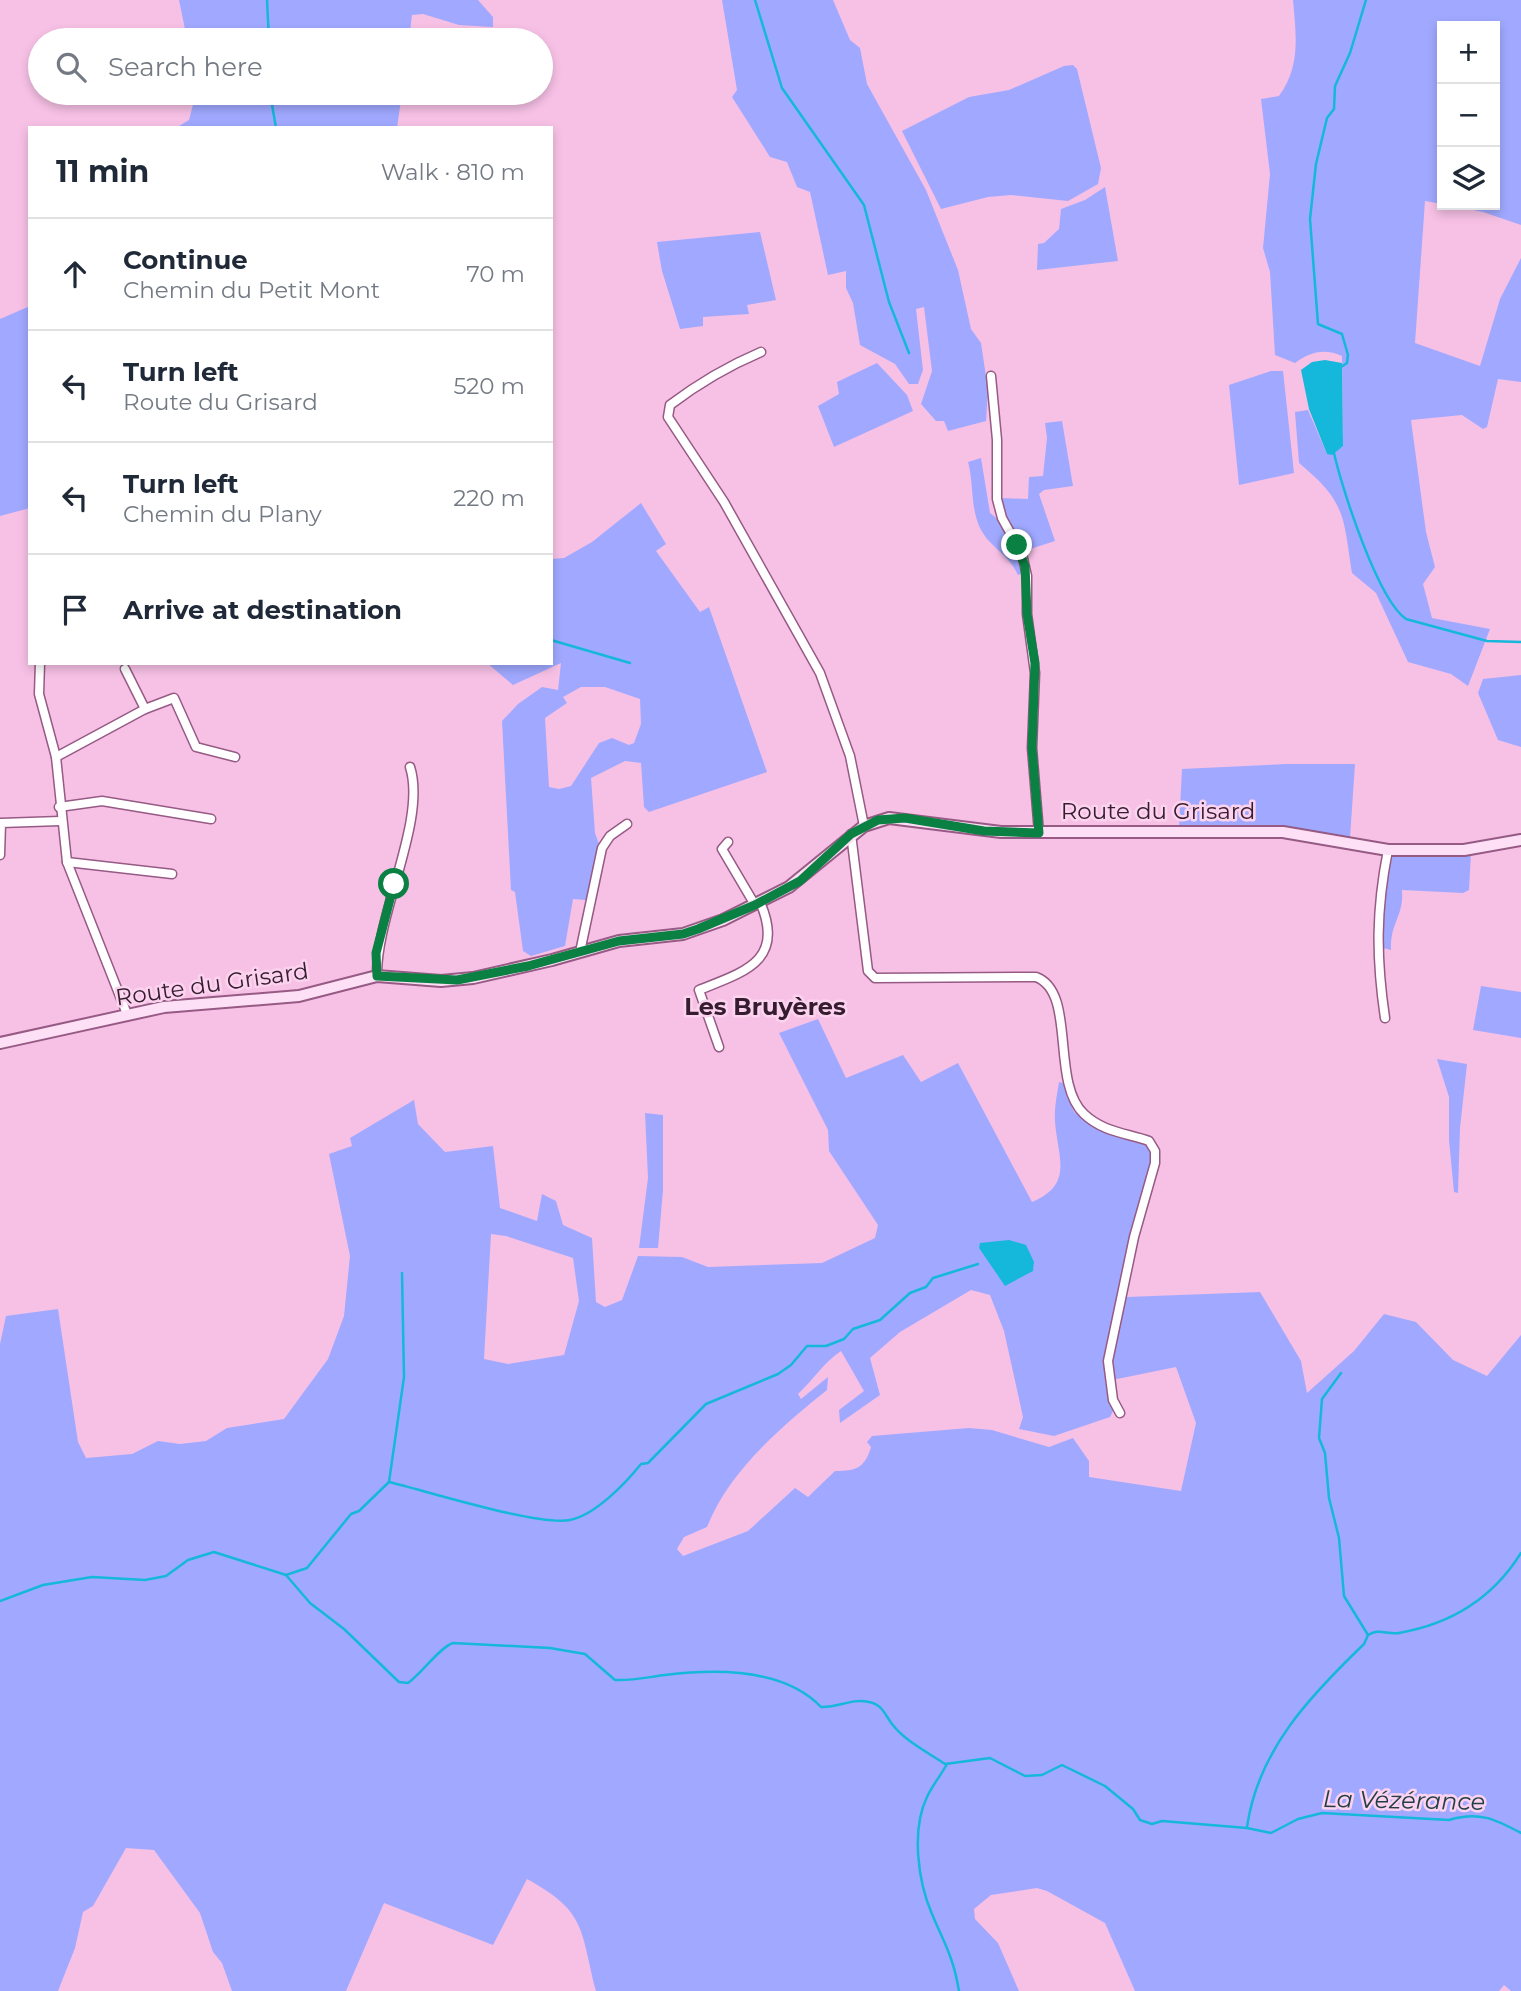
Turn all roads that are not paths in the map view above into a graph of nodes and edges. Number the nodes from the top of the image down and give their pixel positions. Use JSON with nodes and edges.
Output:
{"nodes":[{"id":1,"x":761,"y":352,"type":"dead end"},
{"id":2,"x":990,"y":376,"type":"dead end"},
{"id":3,"x":40,"y":665,"type":"edge"},
{"id":4,"x":125,"y":669,"type":"dead end"},
{"id":5,"x":145,"y":709,"type":"junction"},
{"id":6,"x":56,"y":757,"type":"junction"},
{"id":7,"x":234,"y":757,"type":"dead end"},
{"id":8,"x":410,"y":766,"type":"dead end"},
{"id":9,"x":59,"y":807,"type":"junction"},
{"id":10,"x":211,"y":819,"type":"dead end"},
{"id":11,"x":60,"y":821,"type":"junction"},
{"id":12,"x":628,"y":824,"type":"dead end"},
{"id":13,"x":864,"y":825,"type":"junction"},
{"id":14,"x":1039,"y":833,"type":"junction"},
{"id":15,"x":851,"y":834,"type":"junction"},
{"id":16,"x":1521,"y":841,"type":"edge"},
{"id":17,"x":728,"y":842,"type":"dead end"},
{"id":18,"x":1388,"y":850,"type":"junction"},
{"id":19,"x":0,"y":855,"type":"edge"},
{"id":20,"x":66,"y":862,"type":"junction"},
{"id":21,"x":172,"y":874,"type":"dead end"},
{"id":22,"x":758,"y":904,"type":"junction"},
{"id":23,"x":579,"y":952,"type":"junction"},
{"id":24,"x":377,"y":976,"type":"junction"},
{"id":25,"x":127,"y":1014,"type":"junction"},
{"id":26,"x":1385,"y":1018,"type":"dead end"},
{"id":27,"x":0,"y":1043,"type":"edge"},
{"id":28,"x":719,"y":1047,"type":"dead end"},
{"id":29,"x":1120,"y":1413,"type":"dead end"}],
"edges":[{"from":1,"to":13,"type":"street"},
{"from":2,"to":14,"type":"street"},
{"from":3,"to":6,"type":"street"},
{"from":4,"to":5,"type":"street"},
{"from":5,"to":6,"type":"street"},
{"from":5,"to":7,"type":"street"},
{"from":6,"to":9,"type":"street"},
{"from":8,"to":24,"type":"street"},
{"from":9,"to":10,"type":"street"},
{"from":9,"to":11,"type":"street"},
{"from":11,"to":19,"type":"street"},
{"from":11,"to":20,"type":"street"},
{"from":12,"to":23,"type":"street"},
{"from":13,"to":14,"type":"street","name":"Route du Grisard"},
{"from":13,"to":15,"type":"street","name":"Route du Grisard"},
{"from":14,"to":18,"type":"street","name":"Route du Grisard"},
{"from":15,"to":22,"type":"street","name":"Route du Grisard"},
{"from":15,"to":29,"type":"street"},
{"from":16,"to":18,"type":"street","name":"Route du Grisard"},
{"from":17,"to":22,"type":"street"},
{"from":18,"to":26,"type":"street"},
{"from":20,"to":21,"type":"street"},
{"from":20,"to":25,"type":"street"},
{"from":22,"to":23,"type":"street","name":"Route du Grisard"},
{"from":22,"to":28,"type":"street"},
{"from":23,"to":24,"type":"street","name":"Route du Grisard"},
{"from":24,"to":25,"type":"street","name":"Route du Grisard"},
{"from":25,"to":27,"type":"street","name":"Route du Grisard"}]}
